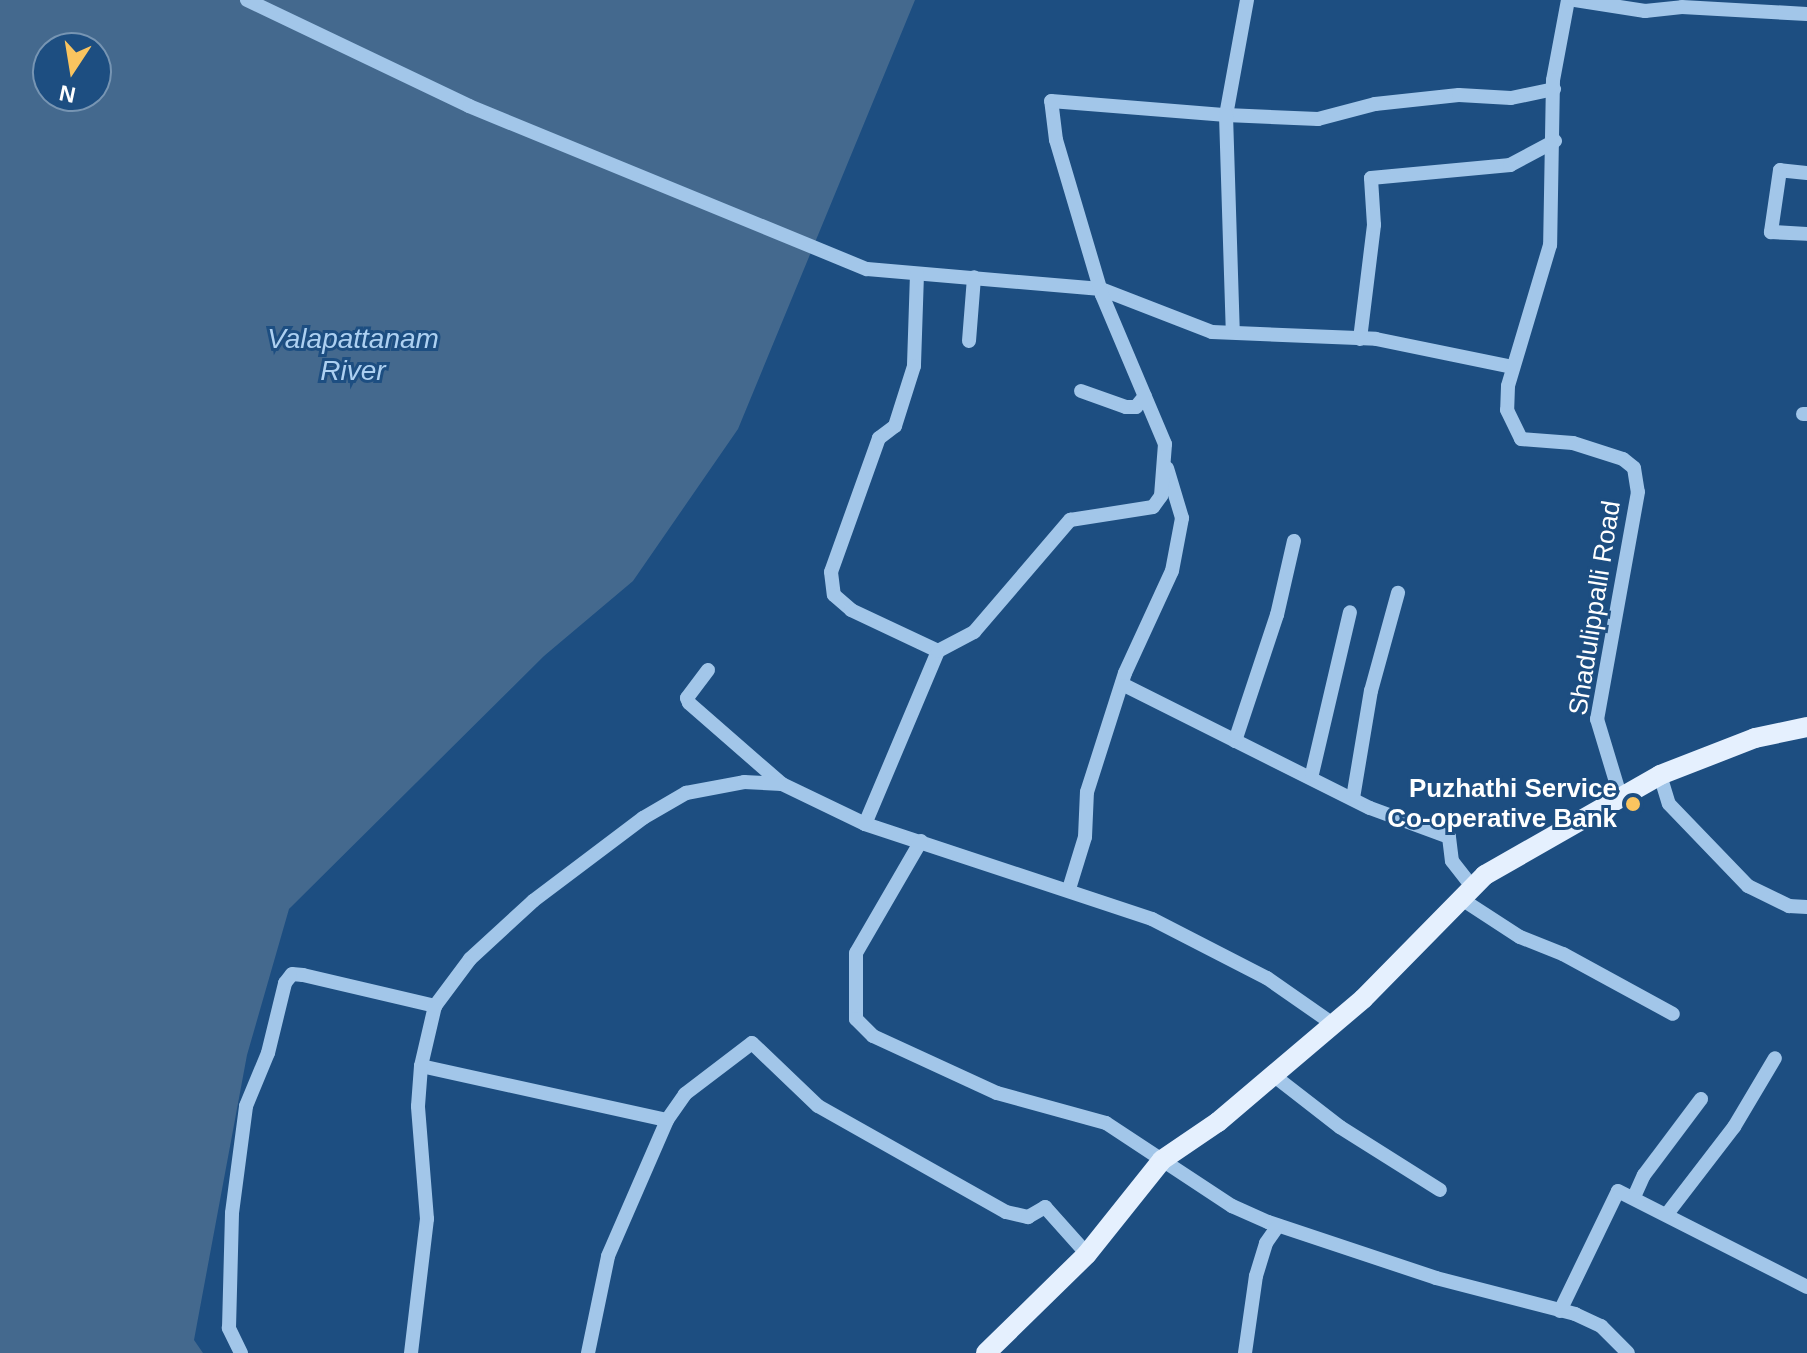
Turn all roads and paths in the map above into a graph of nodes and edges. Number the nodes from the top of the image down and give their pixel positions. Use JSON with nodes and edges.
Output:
{"nodes":[{"id":1,"x":247,"y":0,"type":"edge"},
{"id":2,"x":1247,"y":0,"type":"edge"},
{"id":3,"x":1568,"y":0,"type":"edge"},
{"id":4,"x":1575,"y":0,"type":"edge"},
{"id":5,"x":1807,"y":14,"type":"edge"},
{"id":6,"x":1554,"y":89,"type":"junction"},
{"id":7,"x":1226,"y":115,"type":"junction"},
{"id":8,"x":1555,"y":141,"type":"junction"},
{"id":9,"x":1807,"y":173,"type":"edge"},
{"id":10,"x":1807,"y":234,"type":"edge"},
{"id":11,"x":917,"y":274,"type":"junction"},
{"id":12,"x":974,"y":277,"type":"junction"},
{"id":13,"x":1101,"y":289,"type":"junction"},
{"id":14,"x":1233,"y":332,"type":"junction"},
{"id":15,"x":1360,"y":339,"type":"junction"},
{"id":16,"x":969,"y":341,"type":"dead end"},
{"id":17,"x":1513,"y":367,"type":"junction"},
{"id":18,"x":1081,"y":391,"type":"dead end"},
{"id":19,"x":1145,"y":396,"type":"junction"},
{"id":20,"x":1165,"y":465,"type":"junction"},
{"id":21,"x":1294,"y":541,"type":"dead end"},
{"id":22,"x":1398,"y":593,"type":"dead end"},
{"id":23,"x":1350,"y":612,"type":"dead end"},
{"id":24,"x":938,"y":651,"type":"junction"},
{"id":25,"x":708,"y":670,"type":"dead end"},
{"id":26,"x":1122,"y":684,"type":"junction"},
{"id":27,"x":1807,"y":727,"type":"edge"},
{"id":28,"x":1235,"y":741,"type":"junction"},
{"id":29,"x":1312,"y":774,"type":"junction"},
{"id":30,"x":1660,"y":775,"type":"junction"},
{"id":31,"x":782,"y":784,"type":"junction"},
{"id":32,"x":1620,"y":795,"type":"junction"},
{"id":33,"x":1353,"y":798,"type":"junction"},
{"id":34,"x":865,"y":824,"type":"junction"},
{"id":35,"x":921,"y":841,"type":"junction"},
{"id":36,"x":1069,"y":889,"type":"junction"},
{"id":37,"x":1468,"y":894,"type":"junction"},
{"id":38,"x":1807,"y":907,"type":"edge"},
{"id":39,"x":435,"y":1006,"type":"junction"},
{"id":40,"x":1673,"y":1014,"type":"dead end"},
{"id":41,"x":1333,"y":1024,"type":"junction"},
{"id":42,"x":1775,"y":1058,"type":"dead end"},
{"id":43,"x":421,"y":1066,"type":"junction"},
{"id":44,"x":1273,"y":1075,"type":"junction"},
{"id":45,"x":1701,"y":1099,"type":"dead end"},
{"id":46,"x":667,"y":1120,"type":"junction"},
{"id":47,"x":1162,"y":1160,"type":"junction"},
{"id":48,"x":1440,"y":1190,"type":"dead end"},
{"id":49,"x":1634,"y":1197,"type":"junction"},
{"id":50,"x":1667,"y":1214,"type":"junction"},
{"id":51,"x":1278,"y":1226,"type":"junction"},
{"id":52,"x":1087,"y":1254,"type":"junction"},
{"id":53,"x":1807,"y":1287,"type":"edge"},
{"id":54,"x":1560,"y":1311,"type":"junction"},
{"id":55,"x":995,"y":1350,"type":"edge"},
{"id":56,"x":241,"y":1353,"type":"edge"},
{"id":57,"x":411,"y":1353,"type":"edge"},
{"id":58,"x":588,"y":1353,"type":"edge"},
{"id":59,"x":1245,"y":1353,"type":"edge"},
{"id":60,"x":1628,"y":1353,"type":"edge"}],
"edges":[{"from":1,"to":11,"type":"street"},
{"from":2,"to":7,"type":"street"},
{"from":3,"to":6,"type":"street","name":"Shadulippalli Road"},
{"from":4,"to":5,"type":"street"},
{"from":6,"to":7,"type":"street"},
{"from":6,"to":8,"type":"street","name":"Shadulippalli Road"},
{"from":7,"to":13,"type":"street"},
{"from":7,"to":14,"type":"street"},
{"from":8,"to":15,"type":"street"},
{"from":8,"to":17,"type":"street","name":"Shadulippalli Road"},
{"from":9,"to":10,"type":"street"},
{"from":11,"to":12,"type":"street"},
{"from":11,"to":24,"type":"street"},
{"from":12,"to":13,"type":"street"},
{"from":12,"to":16,"type":"street"},
{"from":13,"to":14,"type":"street"},
{"from":13,"to":19,"type":"street"},
{"from":14,"to":15,"type":"street"},
{"from":15,"to":17,"type":"street"},
{"from":17,"to":32,"type":"street","name":"Shadulippalli Road"},
{"from":18,"to":19,"type":"street"},
{"from":19,"to":20,"type":"street"},
{"from":20,"to":24,"type":"street"},
{"from":20,"to":26,"type":"street"},
{"from":21,"to":28,"type":"street"},
{"from":22,"to":33,"type":"street"},
{"from":23,"to":29,"type":"street"},
{"from":24,"to":34,"type":"street"},
{"from":25,"to":31,"type":"street"},
{"from":26,"to":28,"type":"street"},
{"from":26,"to":36,"type":"street"},
{"from":27,"to":30,"type":"main road"},
{"from":28,"to":29,"type":"street"},
{"from":29,"to":33,"type":"street"},
{"from":30,"to":32,"type":"main road"},
{"from":30,"to":38,"type":"street"},
{"from":31,"to":34,"type":"street"},
{"from":31,"to":39,"type":"street"},
{"from":32,"to":37,"type":"main road"},
{"from":33,"to":37,"type":"street"},
{"from":34,"to":35,"type":"street"},
{"from":35,"to":36,"type":"street"},
{"from":35,"to":47,"type":"street"},
{"from":36,"to":41,"type":"street"},
{"from":37,"to":40,"type":"street"},
{"from":37,"to":41,"type":"main road"},
{"from":39,"to":43,"type":"street"},
{"from":39,"to":56,"type":"street"},
{"from":41,"to":44,"type":"main road"},
{"from":42,"to":50,"type":"street"},
{"from":43,"to":46,"type":"street"},
{"from":43,"to":57,"type":"street"},
{"from":44,"to":47,"type":"main road"},
{"from":44,"to":48,"type":"street"},
{"from":45,"to":49,"type":"street"},
{"from":46,"to":52,"type":"street"},
{"from":46,"to":58,"type":"street"},
{"from":47,"to":51,"type":"street"},
{"from":47,"to":52,"type":"main road"},
{"from":49,"to":50,"type":"street"},
{"from":49,"to":54,"type":"street"},
{"from":50,"to":53,"type":"street"},
{"from":51,"to":54,"type":"street"},
{"from":51,"to":59,"type":"street"},
{"from":52,"to":55,"type":"main road"},
{"from":54,"to":60,"type":"street"}]}
